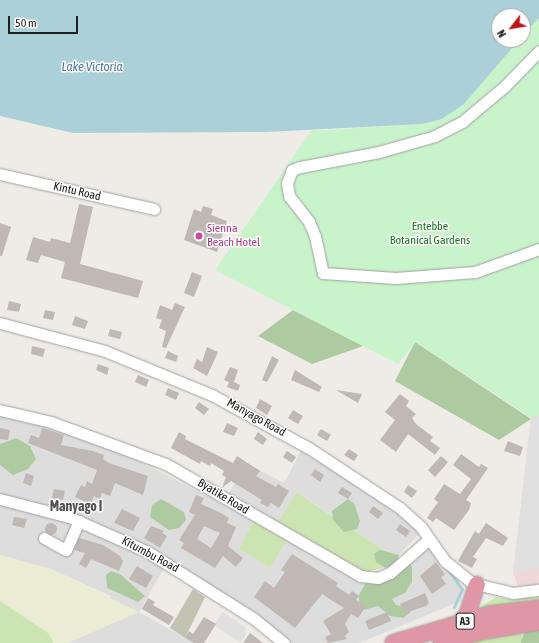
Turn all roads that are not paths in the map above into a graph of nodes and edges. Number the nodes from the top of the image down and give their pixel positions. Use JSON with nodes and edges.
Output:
{"nodes":[{"id":1,"x":539,"y":51,"type":"edge"},
{"id":2,"x":0,"y":174,"type":"edge"},
{"id":3,"x":154,"y":209,"type":"dead end"},
{"id":4,"x":539,"y":249,"type":"edge"},
{"id":5,"x":0,"y":323,"type":"edge"},
{"id":6,"x":0,"y":410,"type":"edge"},
{"id":7,"x":0,"y":499,"type":"edge"},
{"id":8,"x":79,"y":520,"type":"junction"},
{"id":9,"x":44,"y":538,"type":"dead end"},
{"id":10,"x":429,"y":539,"type":"junction"},
{"id":11,"x":475,"y":584,"type":"junction"},
{"id":12,"x":539,"y":590,"type":"edge"},
{"id":13,"x":539,"y":608,"type":"edge"},
{"id":14,"x":459,"y":622,"type":"junction"},
{"id":15,"x":539,"y":622,"type":"edge"},
{"id":16,"x":284,"y":643,"type":"edge"},
{"id":17,"x":393,"y":643,"type":"edge"},
{"id":18,"x":441,"y":643,"type":"edge"}],
"edges":[{"from":1,"to":4,"type":"street"},
{"from":2,"to":3,"type":"street","name":"Kintu Road"},
{"from":5,"to":10,"type":"street","name":"Manyago Road"},
{"from":6,"to":10,"type":"street","name":"Byatike Road"},
{"from":7,"to":8,"type":"street","name":"Kitumbu Road"},
{"from":8,"to":9,"type":"street"},
{"from":8,"to":16,"type":"street","name":"Kitumbu Road"},
{"from":10,"to":11,"type":"street","name":"Manyago Road"},
{"from":11,"to":12,"type":"street"},
{"from":11,"to":14,"type":"highway"},
{"from":13,"to":14,"type":"highway","number":"A3"},
{"from":14,"to":17,"type":"highway","number":"A3"},
{"from":15,"to":18,"type":"highway","number":"A3"}]}
